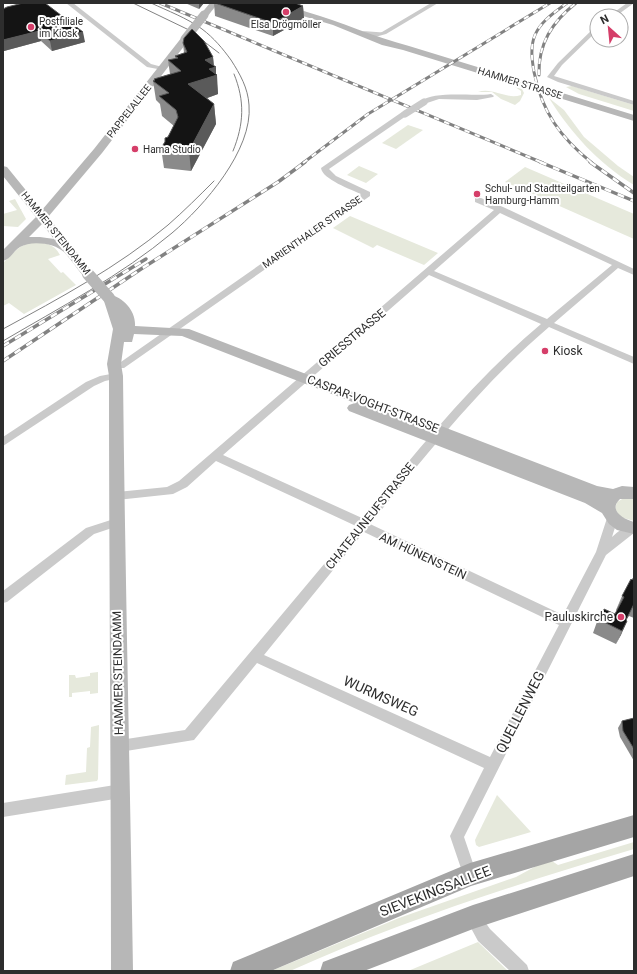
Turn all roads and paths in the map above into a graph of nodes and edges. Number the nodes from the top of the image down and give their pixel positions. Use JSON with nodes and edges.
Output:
{"nodes":[{"id":1,"x":69,"y":3,"type":"edge"},
{"id":2,"x":214,"y":3,"type":"edge"},
{"id":3,"x":269,"y":3,"type":"edge"},
{"id":4,"x":286,"y":3,"type":"edge"},
{"id":5,"x":435,"y":3,"type":"edge"},
{"id":6,"x":362,"y":30,"type":"junction"},
{"id":7,"x":388,"y":30,"type":"junction"},
{"id":8,"x":379,"y":34,"type":"junction"},
{"id":9,"x":589,"y":35,"type":"edge"},
{"id":10,"x":406,"y":48,"type":"junction"},
{"id":11,"x":163,"y":68,"type":"junction"},
{"id":12,"x":491,"y":96,"type":"dead end"},
{"id":13,"x":634,"y":103,"type":"edge"},
{"id":14,"x":634,"y":118,"type":"edge"},
{"id":15,"x":3,"y":169,"type":"edge"},
{"id":16,"x":64,"y":191,"type":"junction"},
{"id":17,"x":26,"y":197,"type":"junction"},
{"id":18,"x":478,"y":200,"type":"dead end"},
{"id":19,"x":500,"y":210,"type":"junction"},
{"id":20,"x":42,"y":216,"type":"junction"},
{"id":21,"x":14,"y":245,"type":"junction"},
{"id":22,"x":67,"y":248,"type":"junction"},
{"id":23,"x":3,"y":257,"type":"edge"},
{"id":24,"x":618,"y":264,"type":"junction"},
{"id":25,"x":430,"y":272,"type":"junction"},
{"id":26,"x":634,"y":272,"type":"edge"},
{"id":27,"x":548,"y":323,"type":"junction"},
{"id":28,"x":171,"y":331,"type":"junction"},
{"id":29,"x":125,"y":334,"type":"junction"},
{"id":30,"x":160,"y":339,"type":"junction"},
{"id":31,"x":634,"y":361,"type":"edge"},
{"id":32,"x":119,"y":371,"type":"junction"},
{"id":33,"x":301,"y":382,"type":"junction"},
{"id":34,"x":436,"y":434,"type":"junction"},
{"id":35,"x":3,"y":442,"type":"edge"},
{"id":36,"x":217,"y":457,"type":"junction"},
{"id":37,"x":633,"y":492,"type":"edge"},
{"id":38,"x":614,"y":495,"type":"junction"},
{"id":39,"x":117,"y":496,"type":"junction"},
{"id":40,"x":609,"y":514,"type":"junction"},
{"id":41,"x":117,"y":522,"type":"junction"},
{"id":42,"x":364,"y":525,"type":"junction"},
{"id":43,"x":633,"y":528,"type":"edge"},
{"id":44,"x":602,"y":552,"type":"junction"},
{"id":45,"x":3,"y":598,"type":"edge"},
{"id":46,"x":565,"y":622,"type":"junction"},
{"id":47,"x":256,"y":657,"type":"junction"},
{"id":48,"x":120,"y":746,"type":"junction"},
{"id":49,"x":493,"y":764,"type":"junction"},
{"id":50,"x":121,"y":791,"type":"junction"},
{"id":51,"x":3,"y":810,"type":"edge"},
{"id":52,"x":634,"y":826,"type":"edge"},
{"id":53,"x":634,"y":865,"type":"edge"},
{"id":54,"x":470,"y":875,"type":"junction"},
{"id":55,"x":474,"y":917,"type":"junction"},
{"id":56,"x":122,"y":971,"type":"edge"},
{"id":57,"x":242,"y":971,"type":"edge"},
{"id":58,"x":332,"y":971,"type":"edge"},
{"id":59,"x":521,"y":971,"type":"edge"}],
"edges":[{"from":1,"to":11,"type":"street"},
{"from":2,"to":11,"type":"main road","name":"PAPPELALLEE","bridge":true},
{"from":3,"to":6,"type":"main road","name":"HAMMER STRASSE"},
{"from":4,"to":6,"type":"main road","name":"HAMMER STRASSE"},
{"from":5,"to":7,"type":"street"},
{"from":6,"to":7,"type":"street","name":"HAMMER STRASSE"},
{"from":6,"to":8,"type":"main road","name":"HAMMER STRASSE"},
{"from":6,"to":10,"type":"main road","name":"HAMMER STRASSE"},
{"from":7,"to":8,"type":"street"},
{"from":8,"to":10,"type":"main road","name":"HAMMER STRASSE"},
{"from":9,"to":13,"type":"street","name":"HAMMER STRASSE"},
{"from":10,"to":14,"type":"main road","name":"HAMMER STRASSE"},
{"from":11,"to":16,"type":"main road","name":"PAPPELALLEE"},
{"from":12,"to":28,"type":"street","name":"MARIENTHALER STRASSE","bridge":true},
{"from":15,"to":17,"type":"main road","name":"HAMMER STEINDAMM"},
{"from":16,"to":17,"type":"main road"},
{"from":16,"to":20,"type":"main road","name":"PAPPELALLEE"},
{"from":17,"to":20,"type":"main road","name":"HAMMER STEINDAMM"},
{"from":18,"to":19,"type":"street"},
{"from":19,"to":24,"type":"street"},
{"from":19,"to":25,"type":"street","name":"GRIESSTRASSE"},
{"from":20,"to":21,"type":"main road","name":"PAPPELALLEE"},
{"from":20,"to":22,"type":"main road","name":"HAMMER STEINDAMM"},
{"from":21,"to":22,"type":"main road"},
{"from":21,"to":23,"type":"main road","name":"PAPPELALLEE"},
{"from":22,"to":29,"type":"main road","name":"HAMMER STEINDAMM","bridge":true},
{"from":24,"to":26,"type":"street"},
{"from":24,"to":27,"type":"street","name":"CHATEAUNEUFSTRASSE"},
{"from":25,"to":27,"type":"street"},
{"from":25,"to":33,"type":"street","name":"GRIESSTRASSE"},
{"from":27,"to":31,"type":"street"},
{"from":27,"to":34,"type":"street","name":"CHATEAUNEUFSTRASSE"},
{"from":28,"to":29,"type":"main road","name":"CASPAR-VOGHT-STRASSE"},
{"from":28,"to":30,"type":"street","name":"MARIENTHALER STRASSE"},
{"from":28,"to":33,"type":"main road","name":"CASPAR-VOGHT-STRASSE"},
{"from":29,"to":30,"type":"main road","name":"CASPAR-VOGHT-STRASSE"},
{"from":29,"to":32,"type":"main road","name":"HAMMER STEINDAMM"},
{"from":30,"to":32,"type":"street","name":"MARIENTHALER STRASSE"},
{"from":30,"to":33,"type":"main road","name":"CASPAR-VOGHT-STRASSE"},
{"from":32,"to":35,"type":"street","name":"MARIENTHALER STRASSE"},
{"from":32,"to":39,"type":"main road","name":"HAMMER STEINDAMM"},
{"from":33,"to":34,"type":"main road","name":"CASPAR-VOGHT-STRASSE"},
{"from":33,"to":36,"type":"street","name":"GRIESSTRASSE"},
{"from":34,"to":38,"type":"main road","name":"CASPAR-VOGHT-STRASSE"},
{"from":34,"to":40,"type":"main road","name":"CASPAR-VOGHT-STRASSE"},
{"from":34,"to":42,"type":"street","name":"CHATEAUNEUFSTRASSE"},
{"from":36,"to":39,"type":"street","name":"GRIESSTRASSE"},
{"from":36,"to":42,"type":"street","name":"AM HÜNENSTEIN"},
{"from":37,"to":38,"type":"main road","name":"CASPAR-VOGHT-STRASSE"},
{"from":38,"to":40,"type":"main road"},
{"from":39,"to":41,"type":"main road","name":"HAMMER STEINDAMM"},
{"from":40,"to":43,"type":"main road","name":"CASPAR-VOGHT-STRASSE"},
{"from":40,"to":44,"type":"street","name":"QUELLENWEG"},
{"from":41,"to":45,"type":"street"},
{"from":41,"to":48,"type":"main road","name":"HAMMER STEINDAMM"},
{"from":42,"to":46,"type":"street","name":"AM HÜNENSTEIN"},
{"from":42,"to":47,"type":"street","name":"CHATEAUNEUFSTRASSE"},
{"from":43,"to":44,"type":"street","name":"QUELLENWEG"},
{"from":44,"to":46,"type":"street","name":"QUELLENWEG"},
{"from":46,"to":49,"type":"street","name":"QUELLENWEG"},
{"from":47,"to":48,"type":"street","name":"CHATEAUNEUFSTRASSE"},
{"from":47,"to":49,"type":"street","name":"WURMSWEG"},
{"from":48,"to":50,"type":"main road","name":"HAMMER STEINDAMM"},
{"from":49,"to":54,"type":"street","name":"QUELLENWEG"},
{"from":50,"to":51,"type":"street"},
{"from":50,"to":56,"type":"main road","name":"HAMMER STEINDAMM"},
{"from":52,"to":54,"type":"main road","name":"SIEVEKINGSALLEE"},
{"from":53,"to":55,"type":"main road"},
{"from":54,"to":57,"type":"main road","name":"SIEVEKINGSALLEE"},
{"from":55,"to":58,"type":"main road"},
{"from":55,"to":59,"type":"street"}]}
